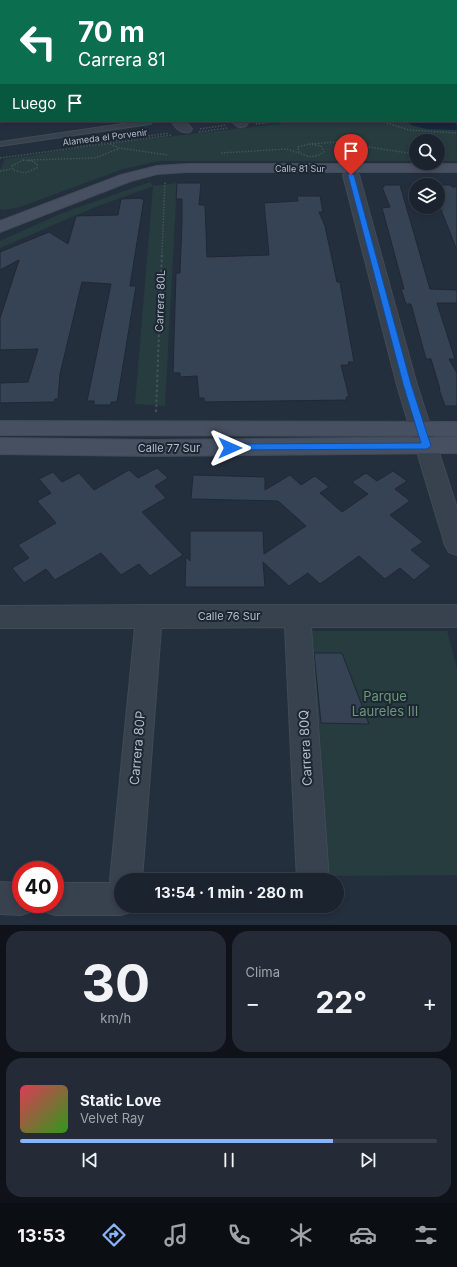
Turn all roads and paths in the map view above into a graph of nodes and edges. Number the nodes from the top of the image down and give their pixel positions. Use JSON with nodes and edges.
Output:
{"nodes":[{"id":1,"x":150,"y":122,"type":"dead end"},
{"id":2,"x":269,"y":122,"type":"edge"},
{"id":3,"x":383,"y":122,"type":"edge"},
{"id":4,"x":240,"y":124,"type":"edge"},
{"id":5,"x":184,"y":130,"type":"edge"},
{"id":6,"x":457,"y":133,"type":"edge"},
{"id":7,"x":106,"y":142,"type":"junction"},
{"id":8,"x":0,"y":144,"type":"edge"},
{"id":9,"x":109,"y":144,"type":"junction"},
{"id":10,"x":309,"y":144,"type":"junction"},
{"id":11,"x":119,"y":148,"type":"junction"},
{"id":12,"x":300,"y":153,"type":"junction"},
{"id":13,"x":409,"y":153,"type":"edge"},
{"id":14,"x":220,"y":154,"type":"dead end"},
{"id":15,"x":174,"y":155,"type":"dead end"},
{"id":16,"x":0,"y":157,"type":"edge"},
{"id":17,"x":28,"y":160,"type":"junction"},
{"id":18,"x":12,"y":168,"type":"junction"},
{"id":19,"x":457,"y":168,"type":"edge"},
{"id":20,"x":0,"y":171,"type":"edge"},
{"id":21,"x":143,"y":173,"type":"junction"},
{"id":22,"x":165,"y":174,"type":"junction"},
{"id":23,"x":351,"y":175,"type":"junction"},
{"id":24,"x":457,"y":175,"type":"edge"},
{"id":25,"x":26,"y":216,"type":"junction"},
{"id":26,"x":0,"y":218,"type":"edge"},
{"id":27,"x":0,"y":227,"type":"edge"},
{"id":28,"x":0,"y":428,"type":"edge"},
{"id":29,"x":155,"y":429,"type":"junction"},
{"id":30,"x":457,"y":429,"type":"edge"},
{"id":31,"x":424,"y":438,"type":"junction"},
{"id":32,"x":457,"y":445,"type":"edge"},
{"id":33,"x":0,"y":446,"type":"edge"},
{"id":34,"x":457,"y":545,"type":"edge"},
{"id":35,"x":0,"y":616,"type":"edge"},
{"id":36,"x":149,"y":616,"type":"junction"},
{"id":37,"x":297,"y":616,"type":"junction"},
{"id":38,"x":457,"y":616,"type":"edge"},
{"id":39,"x":127,"y":873,"type":"edge"},
{"id":40,"x":313,"y":873,"type":"edge"},
{"id":41,"x":0,"y":898,"type":"edge"},
{"id":42,"x":12,"y":898,"type":"edge"},
{"id":43,"x":64,"y":899,"type":"edge"},
{"id":44,"x":114,"y":899,"type":"edge"}],
"edges":[{"from":1,"to":8,"type":"lane"},
{"from":2,"to":4,"type":"path","name":"Alameda el Porvenir"},
{"from":3,"to":6,"type":"path"},
{"from":4,"to":5,"type":"path"},
{"from":4,"to":5,"type":"path","name":"Alameda el Porvenir"},
{"from":5,"to":7,"type":"path"},
{"from":5,"to":9,"type":"path","name":"Alameda el Porvenir"},
{"from":7,"to":9,"type":"path"},
{"from":7,"to":16,"type":"path"},
{"from":9,"to":11,"type":"path"},
{"from":9,"to":16,"type":"path","name":"Alameda el Porvenir"},
{"from":10,"to":12,"type":"path"},
{"from":10,"to":12,"type":"path"},
{"from":10,"to":13,"type":"path"},
{"from":11,"to":15,"type":"path"},
{"from":11,"to":17,"type":"path"},
{"from":12,"to":14,"type":"path"},
{"from":17,"to":18,"type":"path"},
{"from":17,"to":18,"type":"path"},
{"from":18,"to":20,"type":"path"},
{"from":19,"to":21,"type":"street","name":"Calle 81 Sur"},
{"from":21,"to":22,"type":"street","name":"Calle 81 Sur"},
{"from":21,"to":25,"type":"street","name":"Calle 81 Sur"},
{"from":22,"to":23,"type":"street","name":"Calle 81 Sur"},
{"from":22,"to":29,"type":"path","name":"Carrera 80L"},
{"from":23,"to":24,"type":"street","name":"Calle 81 Sur"},
{"from":23,"to":31,"type":"street"},
{"from":25,"to":26,"type":"street","name":"Calle 81 Sur"},
{"from":25,"to":27,"type":"street","name":"Calle 81 Sur"},
{"from":28,"to":29,"type":"street","name":"Calle 77 Sur"},
{"from":29,"to":31,"type":"street","name":"Calle 77 Sur"},
{"from":30,"to":31,"type":"street","name":"Calle 77 Sur"},
{"from":31,"to":32,"type":"street","name":"Calle 77 Sur"},
{"from":31,"to":33,"type":"street","name":"Calle 77 Sur"},
{"from":31,"to":34,"type":"street"},
{"from":35,"to":36,"type":"street","name":"Calle 76 Sur"},
{"from":36,"to":37,"type":"street","name":"Calle 76 Sur"},
{"from":36,"to":39,"type":"street","name":"Carrera 80P"},
{"from":37,"to":38,"type":"street","name":"Calle 76 Sur"},
{"from":37,"to":40,"type":"street","name":"Carrera 80Q"},
{"from":41,"to":42,"type":"street"},
{"from":43,"to":44,"type":"street"}]}
